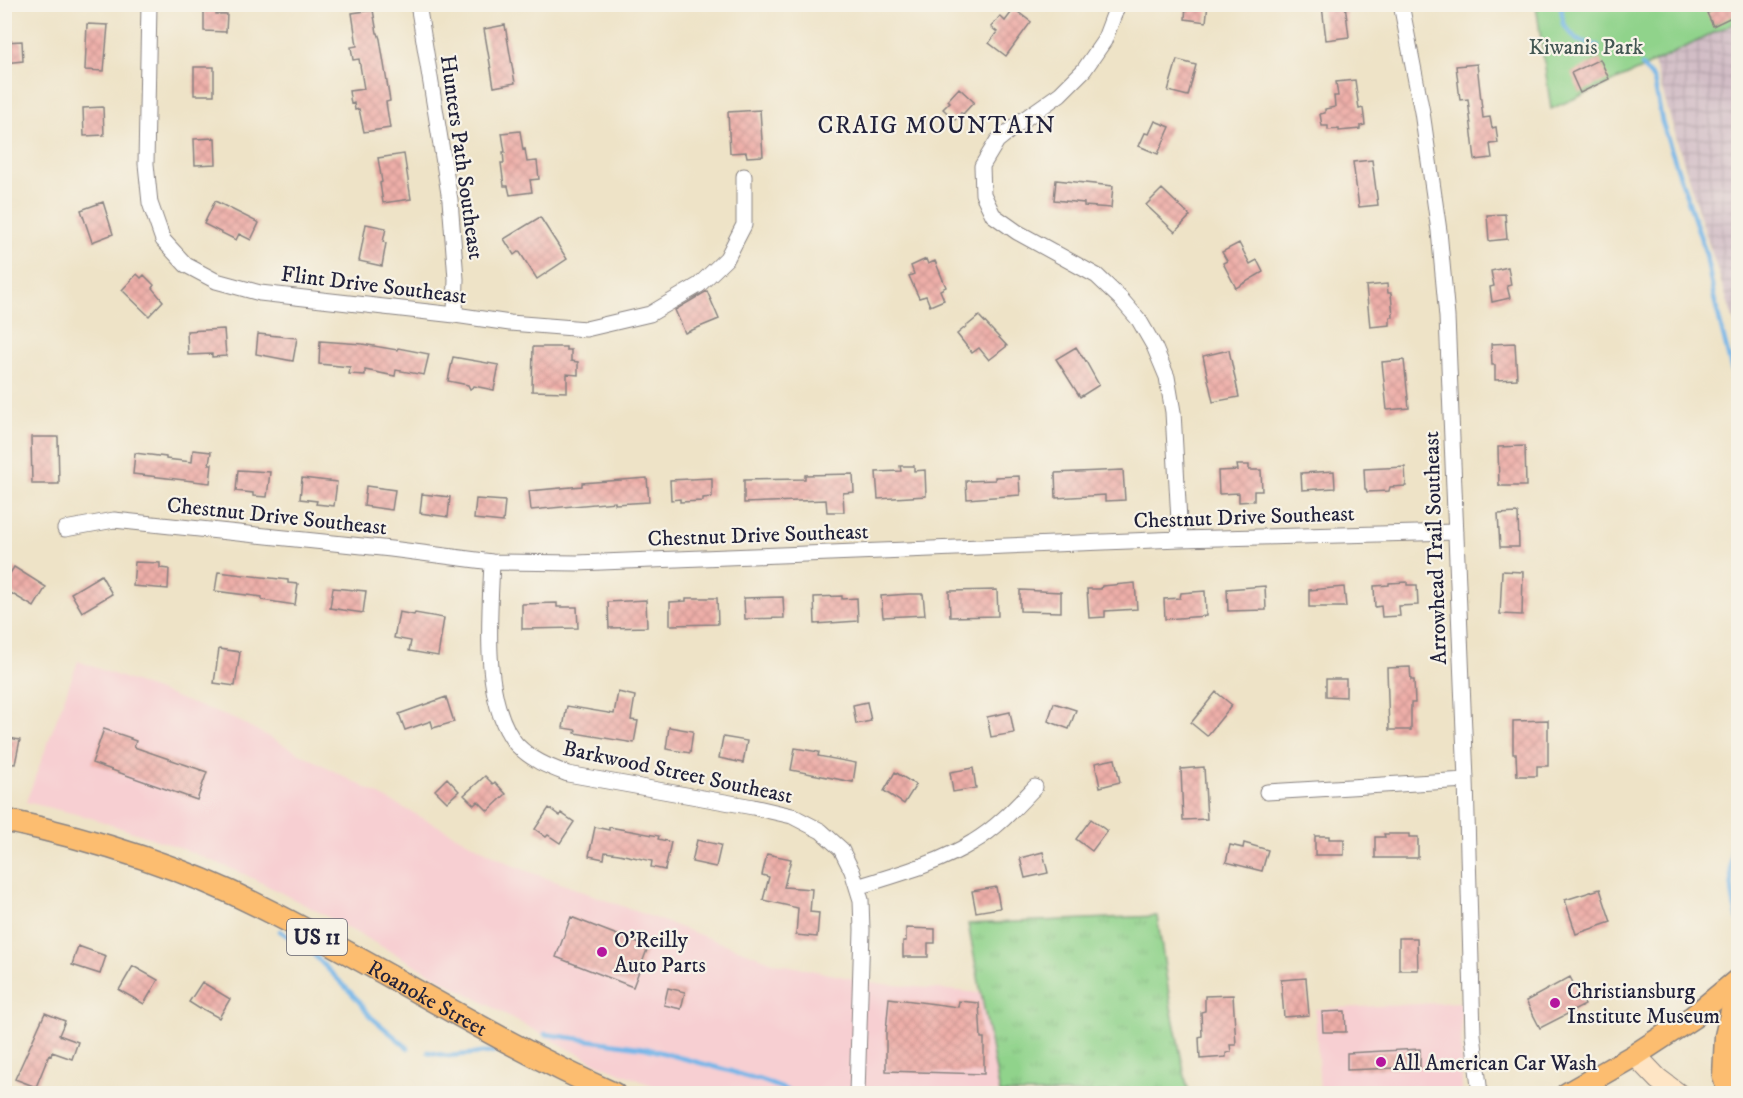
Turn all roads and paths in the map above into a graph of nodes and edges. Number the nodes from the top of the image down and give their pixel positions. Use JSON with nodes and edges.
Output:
{"nodes":[{"id":1,"x":149,"y":4,"type":"edge"},
{"id":2,"x":418,"y":4,"type":"edge"},
{"id":3,"x":1118,"y":4,"type":"edge"},
{"id":4,"x":1401,"y":4,"type":"edge"},
{"id":5,"x":744,"y":176,"type":"dead end"},
{"id":6,"x":455,"y":315,"type":"junction"},
{"id":7,"x":65,"y":529,"type":"dead end"},
{"id":8,"x":1456,"y":532,"type":"junction"},
{"id":9,"x":1180,"y":539,"type":"junction"},
{"id":10,"x":492,"y":562,"type":"junction"},
{"id":11,"x":1466,"y":780,"type":"junction"},
{"id":12,"x":1035,"y":787,"type":"dead end"},
{"id":13,"x":1267,"y":792,"type":"dead end"},
{"id":14,"x":4,"y":820,"type":"edge"},
{"id":15,"x":857,"y":887,"type":"junction"},
{"id":16,"x":1738,"y":980,"type":"edge"},
{"id":17,"x":1738,"y":986,"type":"edge"},
{"id":18,"x":1635,"y":1055,"type":"junction"},
{"id":19,"x":613,"y":1093,"type":"edge"},
{"id":20,"x":856,"y":1094,"type":"edge"},
{"id":21,"x":1480,"y":1094,"type":"edge"},
{"id":22,"x":1567,"y":1094,"type":"edge"},
{"id":23,"x":1678,"y":1094,"type":"edge"},
{"id":24,"x":1729,"y":1094,"type":"edge"}],
"edges":[{"from":1,"to":6,"type":"street","name":"Flint Drive Southeast"},
{"from":2,"to":6,"type":"street","name":"Hunters Path Southeast"},
{"from":3,"to":9,"type":"street"},
{"from":4,"to":8,"type":"street","name":"Arrowhead Trail Southeast"},
{"from":5,"to":6,"type":"street","name":"Flint Drive Southeast"},
{"from":7,"to":10,"type":"street","name":"Chestnut Drive Southeast"},
{"from":8,"to":9,"type":"street","name":"Chestnut Drive Southeast"},
{"from":8,"to":11,"type":"street","name":"Arrowhead Trail Southeast"},
{"from":9,"to":10,"type":"street","name":"Chestnut Drive Southeast"},
{"from":10,"to":15,"type":"street","name":"Barkwood Street Southeast"},
{"from":11,"to":13,"type":"street"},
{"from":11,"to":21,"type":"street","name":"Arrowhead Trail Southeast"},
{"from":12,"to":15,"type":"street"},
{"from":14,"to":19,"type":"main road","name":"Roanoke Street","number":"US 11"},
{"from":15,"to":20,"type":"street","name":"Barkwood Street Southeast"},
{"from":16,"to":18,"type":"main road"},
{"from":17,"to":24,"type":"main road"},
{"from":18,"to":22,"type":"main road"},
{"from":18,"to":23,"type":"main road"}]}
